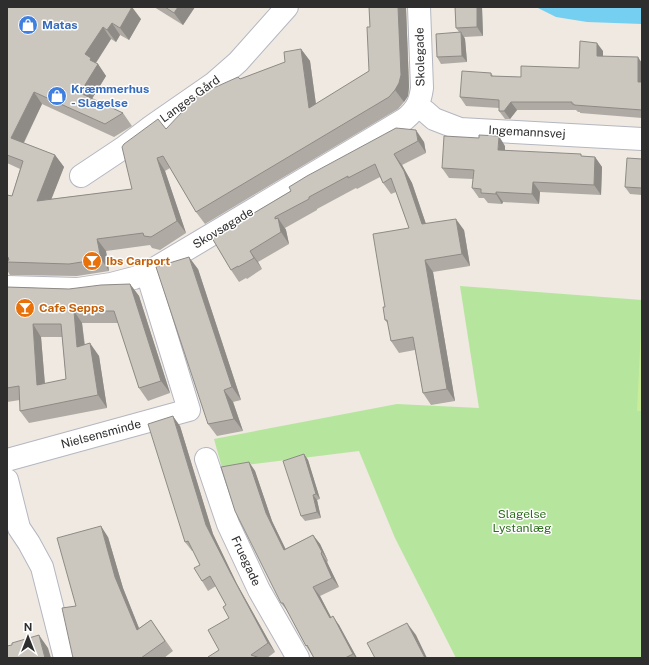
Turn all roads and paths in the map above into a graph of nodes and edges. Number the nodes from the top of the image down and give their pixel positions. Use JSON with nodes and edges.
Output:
{"nodes":[{"id":1,"x":287,"y":7,"type":"edge"},
{"id":2,"x":419,"y":7,"type":"edge"},
{"id":3,"x":417,"y":106,"type":"junction"},
{"id":4,"x":642,"y":139,"type":"edge"},
{"id":5,"x":81,"y":176,"type":"dead end"},
{"id":6,"x":148,"y":273,"type":"junction"},
{"id":7,"x":7,"y":287,"type":"edge"},
{"id":8,"x":10,"y":459,"type":"edge"},
{"id":9,"x":206,"y":459,"type":"dead end"},
{"id":10,"x":7,"y":480,"type":"edge"},
{"id":11,"x":294,"y":657,"type":"edge"},
{"id":12,"x":65,"y":658,"type":"edge"}],
"edges":[{"from":1,"to":5,"type":"street","name":"Langes Gård"},
{"from":2,"to":3,"type":"street","name":"Skolegade"},
{"from":3,"to":4,"type":"street","name":"Ingemannsvej"},
{"from":3,"to":6,"type":"street","name":"Skovsøgade"},
{"from":6,"to":7,"type":"street","name":"Skovsøgade"},
{"from":6,"to":8,"type":"street","name":"Nielsensminde"},
{"from":9,"to":11,"type":"street","name":"Fruegade"},
{"from":10,"to":12,"type":"street"}]}
